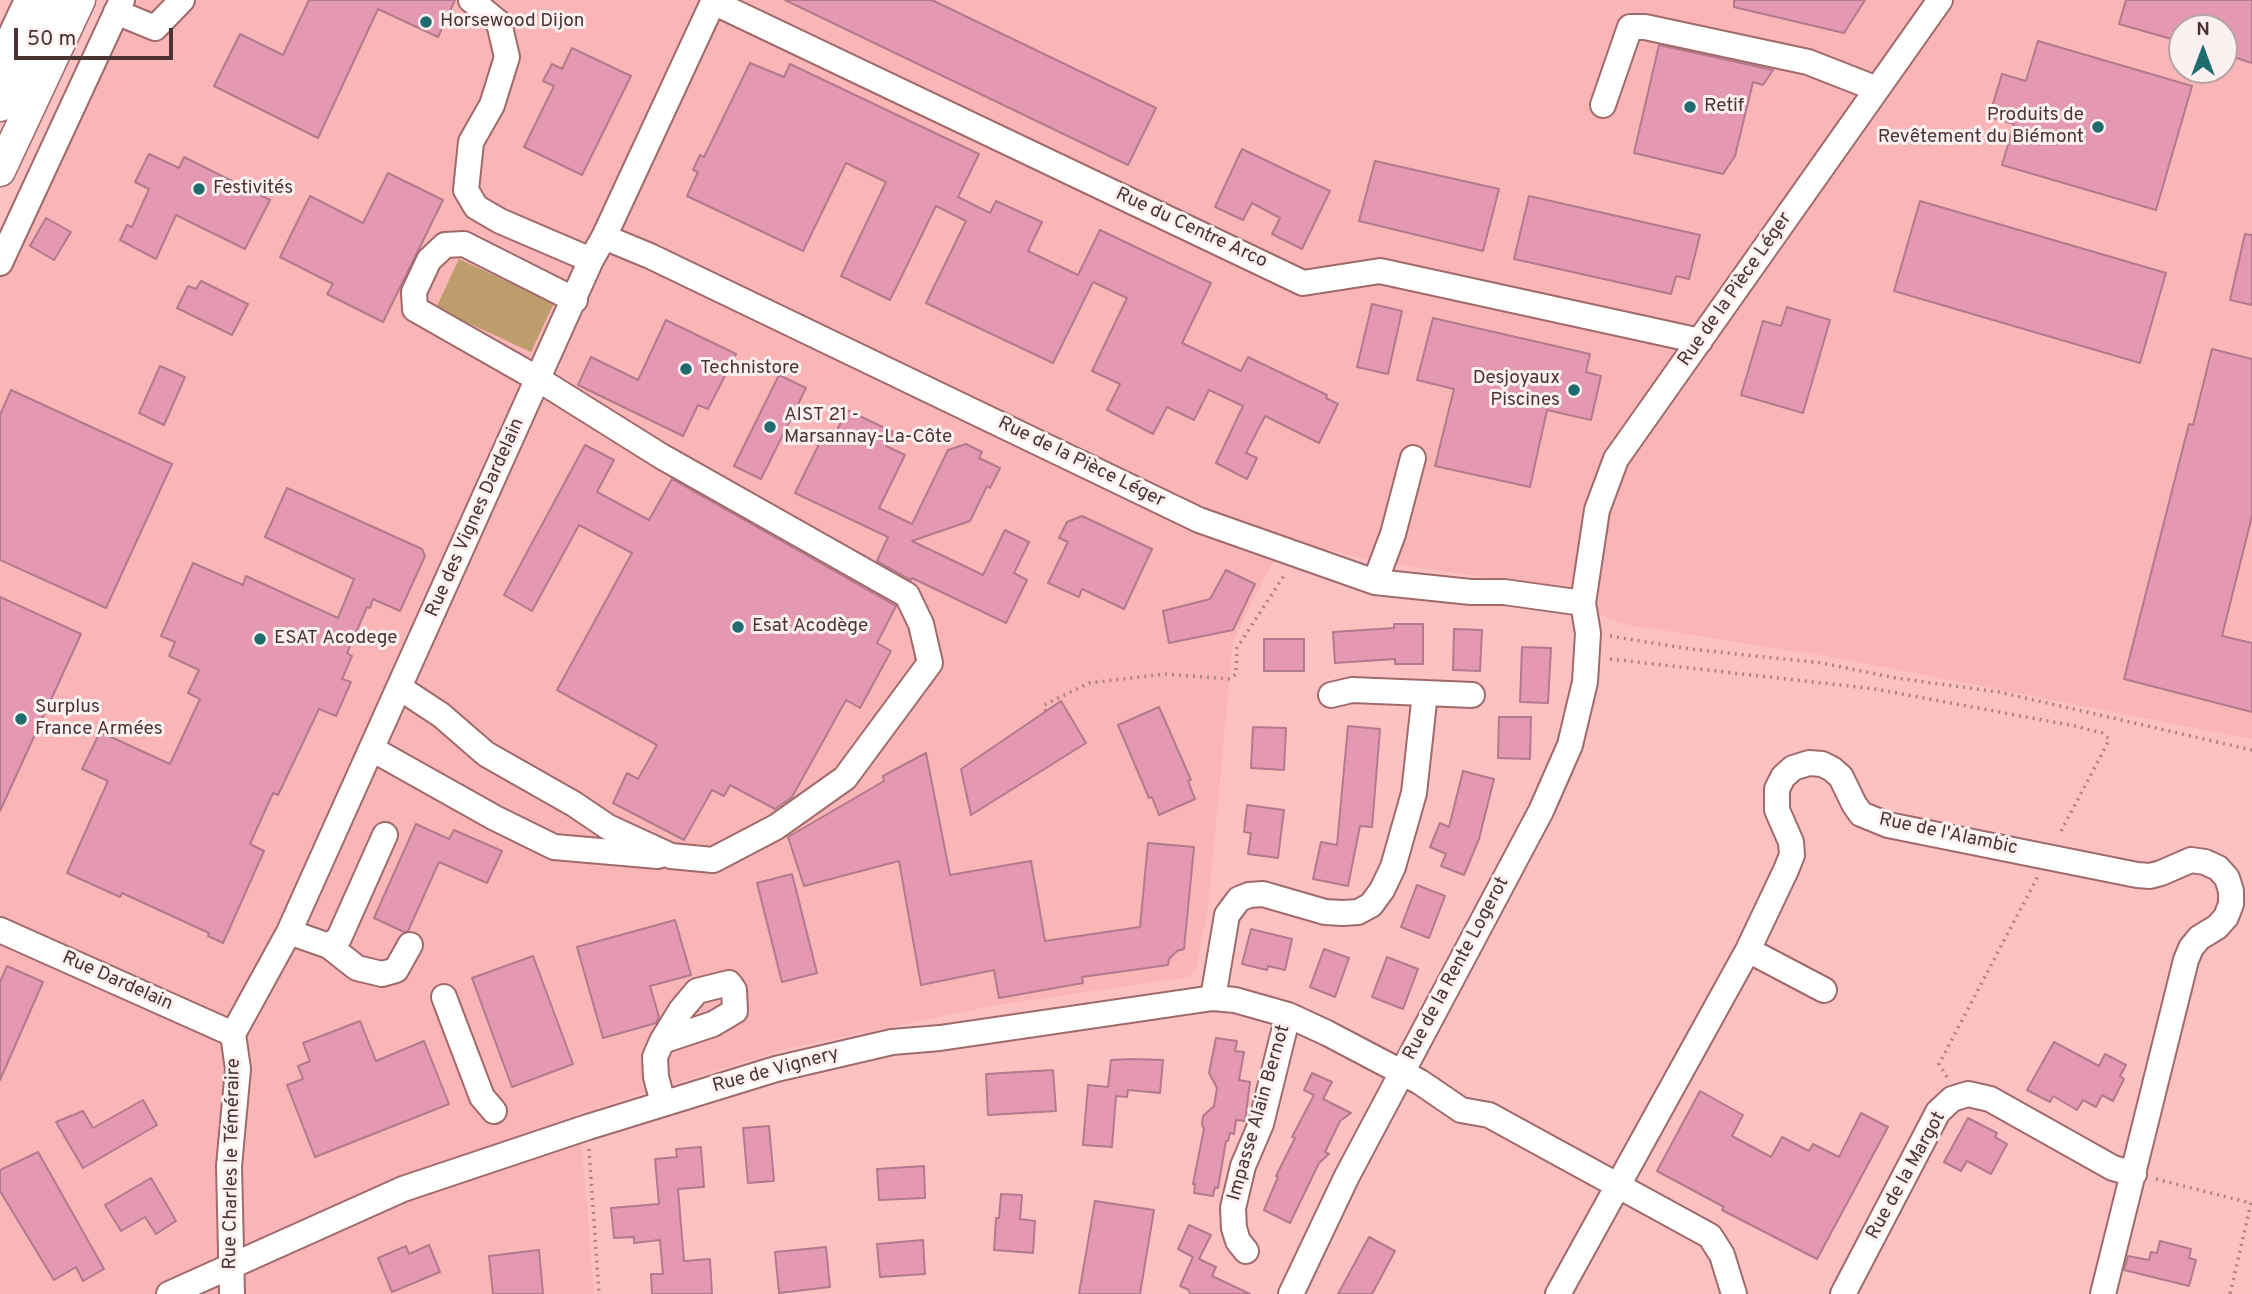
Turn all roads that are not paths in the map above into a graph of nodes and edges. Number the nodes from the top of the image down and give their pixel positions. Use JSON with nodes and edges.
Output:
{"nodes":[{"id":1,"x":27,"y":0,"type":"edge"},
{"id":2,"x":50,"y":0,"type":"edge"},
{"id":3,"x":80,"y":0,"type":"edge"},
{"id":4,"x":182,"y":0,"type":"edge"},
{"id":5,"x":471,"y":0,"type":"edge"},
{"id":6,"x":1940,"y":0,"type":"edge"},
{"id":7,"x":714,"y":1,"type":"edge"},
{"id":8,"x":119,"y":6,"type":"edge"},
{"id":9,"x":0,"y":58,"type":"edge"},
{"id":10,"x":1877,"y":89,"type":"junction"},
{"id":11,"x":1603,"y":105,"type":"dead end"},
{"id":12,"x":0,"y":106,"type":"edge"},
{"id":13,"x":0,"y":171,"type":"edge"},
{"id":14,"x":604,"y":237,"type":"junction"},
{"id":15,"x":591,"y":260,"type":"junction"},
{"id":16,"x":0,"y":263,"type":"edge"},
{"id":17,"x":575,"y":300,"type":"junction"},
{"id":18,"x":1700,"y":341,"type":"junction"},
{"id":19,"x":538,"y":379,"type":"junction"},
{"id":20,"x":1413,"y":458,"type":"dead end"},
{"id":21,"x":1375,"y":582,"type":"junction"},
{"id":22,"x":1583,"y":603,"type":"junction"},
{"id":23,"x":1587,"y":645,"type":"joint"},
{"id":24,"x":400,"y":688,"type":"junction"},
{"id":25,"x":1424,"y":693,"type":"junction"},
{"id":26,"x":1331,"y":695,"type":"dead end"},
{"id":27,"x":1472,"y":695,"type":"dead end"},
{"id":28,"x":372,"y":750,"type":"junction"},
{"id":29,"x":384,"y":835,"type":"dead end"},
{"id":30,"x":671,"y":856,"type":"junction"},
{"id":31,"x":0,"y":930,"type":"edge"},
{"id":32,"x":289,"y":932,"type":"junction"},
{"id":33,"x":410,"y":945,"type":"dead end"},
{"id":34,"x":329,"y":946,"type":"junction"},
{"id":35,"x":1748,"y":950,"type":"junction"},
{"id":36,"x":1824,"y":990,"type":"dead end"},
{"id":37,"x":444,"y":997,"type":"dead end"},
{"id":38,"x":1213,"y":998,"type":"junction"},
{"id":39,"x":1288,"y":1014,"type":"junction"},
{"id":40,"x":233,"y":1034,"type":"junction"},
{"id":41,"x":662,"y":1041,"type":"dead end"},
{"id":42,"x":1402,"y":1072,"type":"junction"},
{"id":43,"x":663,"y":1104,"type":"junction"},
{"id":44,"x":494,"y":1111,"type":"dead end"},
{"id":45,"x":2134,"y":1174,"type":"junction"},
{"id":46,"x":1617,"y":1184,"type":"junction"},
{"id":47,"x":1246,"y":1251,"type":"dead end"},
{"id":48,"x":230,"y":1265,"type":"junction"},
{"id":49,"x":1845,"y":1290,"type":"edge"},
{"id":50,"x":169,"y":1294,"type":"edge"},
{"id":51,"x":232,"y":1294,"type":"edge"},
{"id":52,"x":1291,"y":1294,"type":"edge"},
{"id":53,"x":1558,"y":1294,"type":"edge"},
{"id":54,"x":1734,"y":1294,"type":"edge"},
{"id":55,"x":2104,"y":1294,"type":"edge"}],
"edges":[{"from":1,"to":9,"type":"street"},
{"from":2,"to":12,"type":"main road"},
{"from":3,"to":13,"type":"main road"},
{"from":4,"to":8,"type":"street"},
{"from":5,"to":15,"type":"street"},
{"from":6,"to":10,"type":"street","name":"Rue de la Pièce Léger"},
{"from":7,"to":14,"type":"street","name":"Rue des Vignes Dardelain"},
{"from":7,"to":18,"type":"street","name":"Rue du Centre Arco"},
{"from":8,"to":16,"type":"street"},
{"from":10,"to":11,"type":"street"},
{"from":10,"to":18,"type":"street","name":"Rue de la Pièce Léger"},
{"from":14,"to":15,"type":"street","name":"Rue des Vignes Dardelain"},
{"from":14,"to":21,"type":"street","name":"Rue de la Pièce Léger"},
{"from":15,"to":17,"type":"street","name":"Rue des Vignes Dardelain"},
{"from":17,"to":19,"type":"street","name":"Rue des Vignes Dardelain"},
{"from":17,"to":19,"type":"street"},
{"from":18,"to":22,"type":"street","name":"Rue de la Pièce Léger"},
{"from":19,"to":24,"type":"street","name":"Rue des Vignes Dardelain"},
{"from":19,"to":30,"type":"street"},
{"from":20,"to":21,"type":"street"},
{"from":21,"to":22,"type":"street","name":"Rue de la Pièce Léger"},
{"from":22,"to":23,"type":"street","name":"Rue de la Pièce Léger"},
{"from":23,"to":42,"type":"street","name":"Rue de la Rente Logerot"},
{"from":24,"to":28,"type":"street","name":"Rue des Vignes Dardelain"},
{"from":24,"to":30,"type":"street"},
{"from":25,"to":26,"type":"street"},
{"from":25,"to":27,"type":"street"},
{"from":25,"to":38,"type":"street"},
{"from":28,"to":30,"type":"street"},
{"from":28,"to":32,"type":"street","name":"Rue des Vignes Dardelain"},
{"from":29,"to":34,"type":"street"},
{"from":31,"to":40,"type":"street","name":"Rue Dardelain"},
{"from":32,"to":34,"type":"street"},
{"from":32,"to":40,"type":"street","name":"Rue des Vignes Dardelain"},
{"from":33,"to":34,"type":"street"},
{"from":35,"to":36,"type":"street"},
{"from":35,"to":45,"type":"street","name":"Rue de l'Alambic"},
{"from":35,"to":46,"type":"street","name":"Rue de l'Alambic"},
{"from":37,"to":44,"type":"street"},
{"from":38,"to":39,"type":"street","name":"Rue de Vignery"},
{"from":38,"to":43,"type":"street","name":"Rue de Vignery"},
{"from":39,"to":42,"type":"street","name":"Rue de Vignery"},
{"from":39,"to":47,"type":"street","name":"Impasse Alain Bernot"},
{"from":40,"to":48,"type":"street","name":"Rue Charles le Téméraire"},
{"from":41,"to":43,"type":"street"},
{"from":42,"to":46,"type":"street","name":"Rue de Vignery"},
{"from":42,"to":52,"type":"street","name":"Rue de la Rente Logerot"},
{"from":43,"to":48,"type":"street","name":"Rue de Vignery"},
{"from":45,"to":49,"type":"street","name":"Rue de la Margot"},
{"from":45,"to":55,"type":"street","name":"Rue de l'Alambic"},
{"from":46,"to":53,"type":"street","name":"Rue de l'Alambic"},
{"from":46,"to":54,"type":"street","name":"Rue de Vignery"},
{"from":48,"to":50,"type":"street","name":"Rue de Vignery"},
{"from":48,"to":51,"type":"street","name":"Rue Charles le Téméraire"}]}
